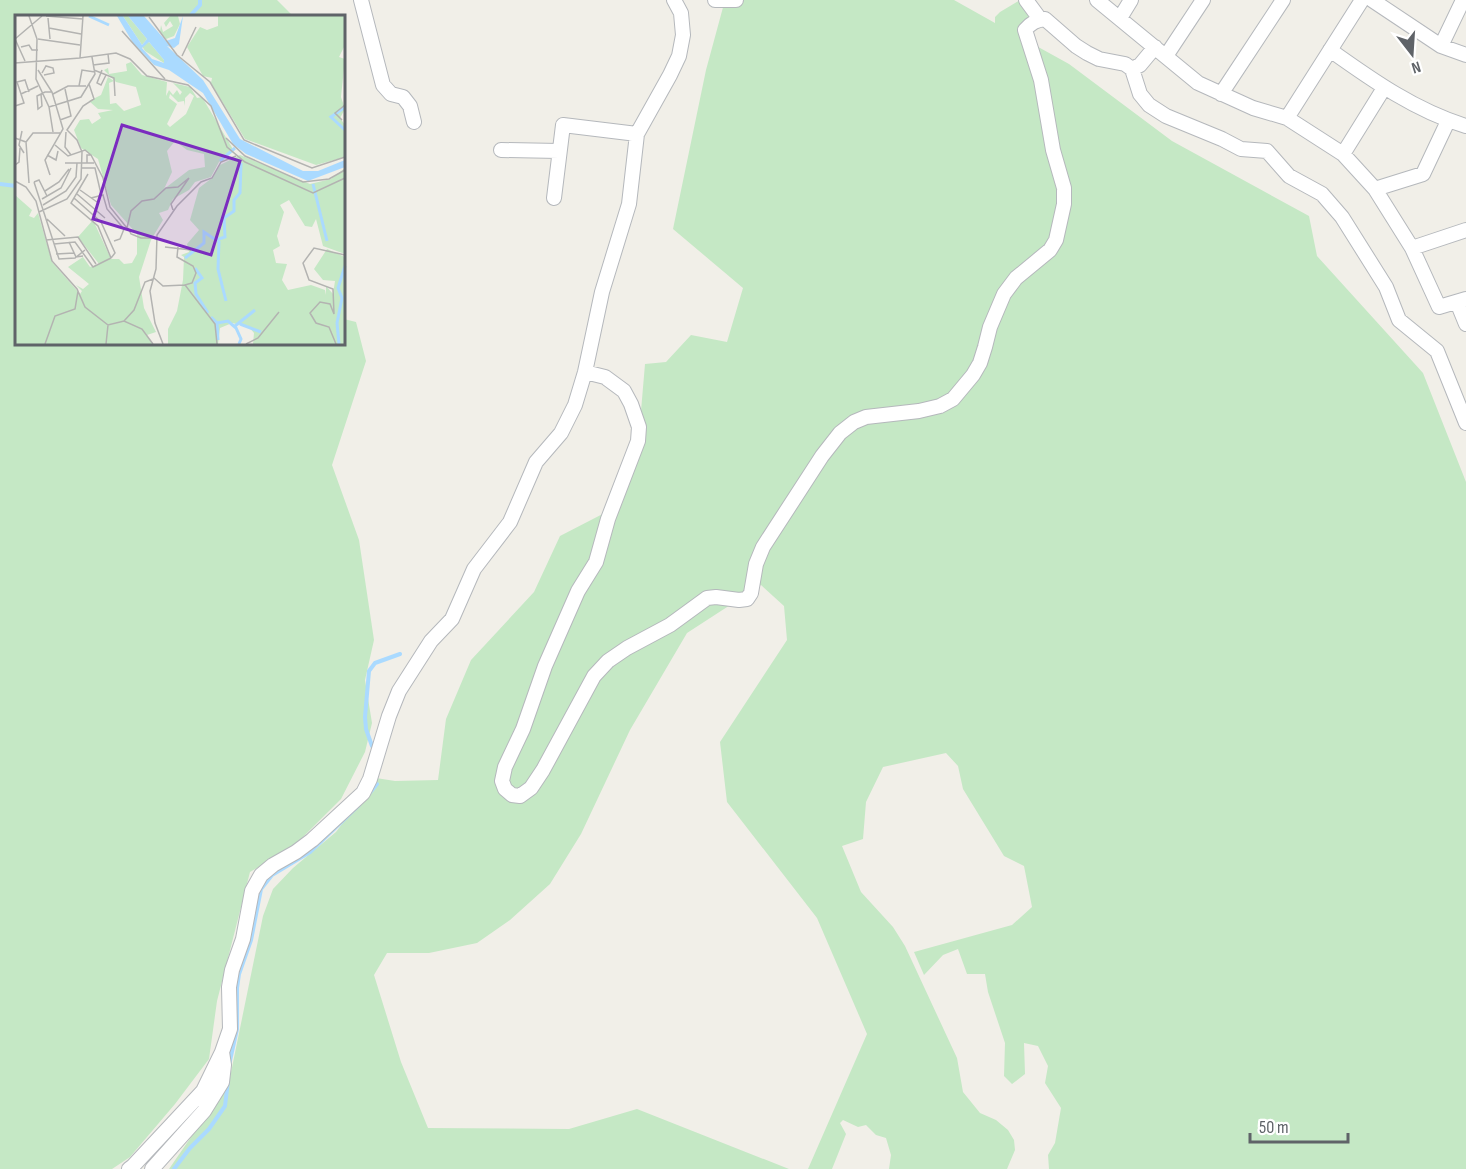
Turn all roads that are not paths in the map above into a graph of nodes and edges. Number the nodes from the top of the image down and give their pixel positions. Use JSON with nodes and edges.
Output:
{"nodes":[{"id":1,"x":361,"y":0,"type":"edge"},
{"id":2,"x":690,"y":0,"type":"edge"},
{"id":3,"x":716,"y":0,"type":"edge"},
{"id":4,"x":736,"y":0,"type":"edge"},
{"id":5,"x":1026,"y":0,"type":"edge"},
{"id":6,"x":1097,"y":0,"type":"edge"},
{"id":7,"x":1131,"y":0,"type":"edge"},
{"id":8,"x":1203,"y":0,"type":"edge"},
{"id":9,"x":1283,"y":0,"type":"edge"},
{"id":10,"x":1362,"y":0,"type":"edge"},
{"id":11,"x":1372,"y":0,"type":"edge"},
{"id":12,"x":1462,"y":0,"type":"edge"},
{"id":13,"x":675,"y":3,"type":"edge"},
{"id":14,"x":1120,"y":18,"type":"junction"},
{"id":15,"x":1038,"y":20,"type":"junction"},
{"id":16,"x":1441,"y":46,"type":"junction"},
{"id":17,"x":1155,"y":47,"type":"junction"},
{"id":18,"x":1330,"y":51,"type":"junction"},
{"id":19,"x":1466,"y":55,"type":"edge"},
{"id":20,"x":1166,"y":56,"type":"junction"},
{"id":21,"x":1132,"y":69,"type":"junction"},
{"id":22,"x":1384,"y":88,"type":"junction"},
{"id":23,"x":1221,"y":94,"type":"junction"},
{"id":24,"x":1287,"y":118,"type":"junction"},
{"id":25,"x":1448,"y":121,"type":"junction"},
{"id":26,"x":414,"y":122,"type":"dead end"},
{"id":27,"x":1466,"y":126,"type":"edge"},
{"id":28,"x":637,"y":134,"type":"junction"},
{"id":29,"x":501,"y":150,"type":"dead end"},
{"id":30,"x":559,"y":151,"type":"junction"},
{"id":31,"x":1343,"y":154,"type":"junction"},
{"id":32,"x":1375,"y":189,"type":"junction"},
{"id":33,"x":554,"y":198,"type":"dead end"},
{"id":34,"x":1466,"y":230,"type":"edge"},
{"id":35,"x":1412,"y":248,"type":"junction"},
{"id":36,"x":1461,"y":300,"type":"edge"},
{"id":37,"x":1466,"y":324,"type":"edge"},
{"id":38,"x":585,"y":372,"type":"junction"},
{"id":39,"x":1466,"y":423,"type":"edge"},
{"id":40,"x":222,"y":1052,"type":"junction"},
{"id":41,"x":129,"y":1169,"type":"edge"},
{"id":42,"x":152,"y":1169,"type":"edge"}],
"edges":[{"from":1,"to":26,"type":"street"},
{"from":2,"to":13,"type":"street"},
{"from":3,"to":4,"type":"street"},
{"from":5,"to":15,"type":"street"},
{"from":6,"to":14,"type":"street"},
{"from":7,"to":14,"type":"street"},
{"from":8,"to":20,"type":"street"},
{"from":9,"to":23,"type":"street"},
{"from":10,"to":18,"type":"street"},
{"from":11,"to":16,"type":"street"},
{"from":12,"to":16,"type":"street"},
{"from":13,"to":28,"type":"street"},
{"from":14,"to":17,"type":"street"},
{"from":15,"to":21,"type":"street"},
{"from":15,"to":38,"type":"street"},
{"from":16,"to":19,"type":"street"},
{"from":17,"to":20,"type":"street"},
{"from":17,"to":21,"type":"street"},
{"from":18,"to":22,"type":"street"},
{"from":18,"to":24,"type":"street"},
{"from":20,"to":23,"type":"street"},
{"from":21,"to":39,"type":"street"},
{"from":22,"to":25,"type":"street"},
{"from":22,"to":31,"type":"street"},
{"from":23,"to":24,"type":"street"},
{"from":24,"to":31,"type":"street"},
{"from":25,"to":27,"type":"street"},
{"from":25,"to":32,"type":"street"},
{"from":28,"to":30,"type":"street"},
{"from":28,"to":38,"type":"street"},
{"from":29,"to":30,"type":"street"},
{"from":30,"to":33,"type":"street"},
{"from":31,"to":32,"type":"street"},
{"from":32,"to":35,"type":"street"},
{"from":34,"to":35,"type":"street"},
{"from":35,"to":36,"type":"street"},
{"from":36,"to":37,"type":"street"},
{"from":38,"to":40,"type":"street"},
{"from":40,"to":41,"type":"street"},
{"from":40,"to":42,"type":"street"}]}
